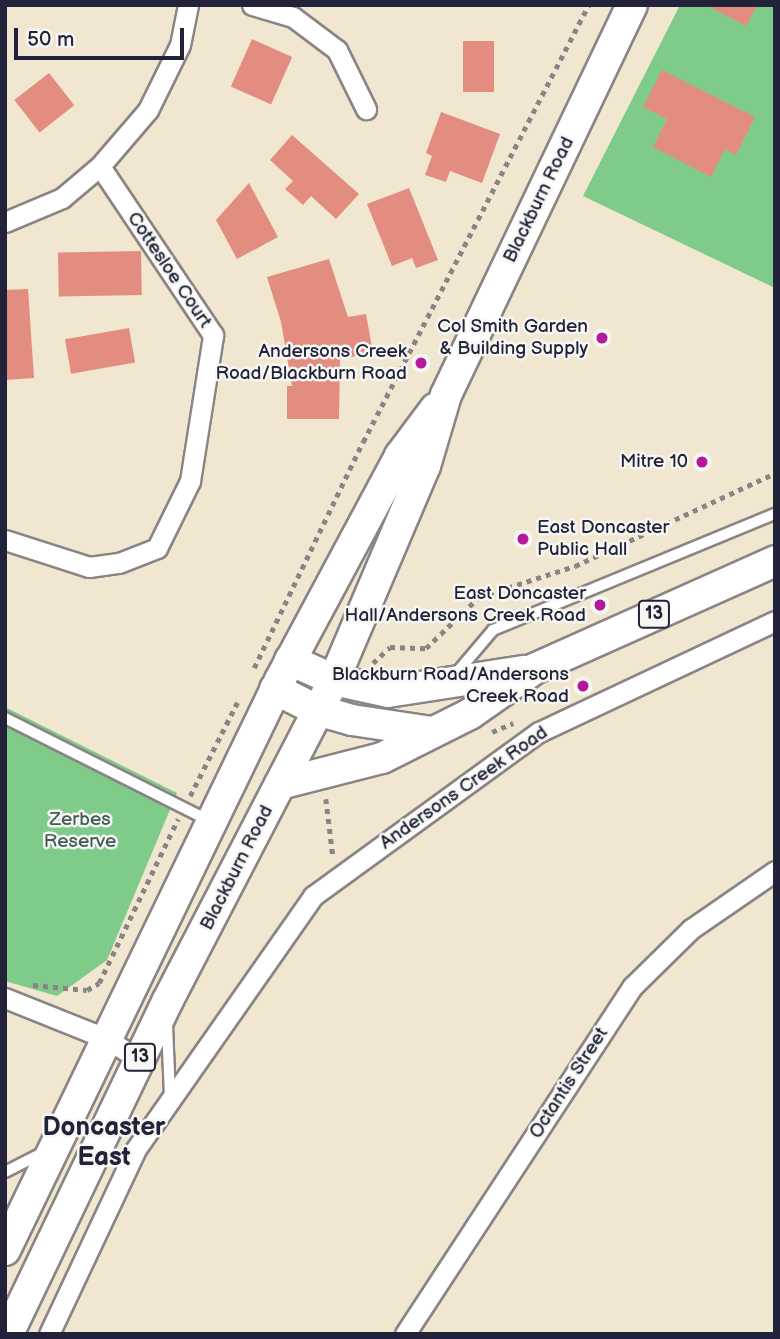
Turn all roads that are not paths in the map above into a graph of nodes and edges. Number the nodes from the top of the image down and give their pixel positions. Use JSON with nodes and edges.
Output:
{"nodes":[{"id":1,"x":188,"y":5,"type":"edge"},
{"id":2,"x":252,"y":5,"type":"edge"},
{"id":3,"x":632,"y":5,"type":"edge"},
{"id":4,"x":366,"y":109,"type":"dead end"},
{"id":5,"x":100,"y":166,"type":"junction"},
{"id":6,"x":5,"y":222,"type":"edge"},
{"id":7,"x":446,"y":395,"type":"junction"},
{"id":8,"x":775,"y":514,"type":"edge"},
{"id":9,"x":5,"y":540,"type":"edge"},
{"id":10,"x":775,"y":561,"type":"edge"},
{"id":11,"x":775,"y":621,"type":"edge"},
{"id":12,"x":290,"y":660,"type":"junction"},
{"id":13,"x":534,"y":669,"type":"junction"},
{"id":14,"x":346,"y":683,"type":"junction"},
{"id":15,"x":444,"y":687,"type":"junction"},
{"id":16,"x":263,"y":698,"type":"junction"},
{"id":17,"x":317,"y":710,"type":"junction"},
{"id":18,"x":5,"y":718,"type":"edge"},
{"id":19,"x":432,"y":732,"type":"junction"},
{"id":20,"x":280,"y":784,"type":"junction"},
{"id":21,"x":211,"y":822,"type":"junction"},
{"id":22,"x":775,"y":872,"type":"edge"},
{"id":23,"x":5,"y":998,"type":"edge"},
{"id":24,"x":168,"y":1000,"type":"junction"},
{"id":25,"x":105,"y":1038,"type":"junction"},
{"id":26,"x":139,"y":1059,"type":"junction"},
{"id":27,"x":170,"y":1099,"type":"junction"},
{"id":28,"x":54,"y":1147,"type":"junction"},
{"id":29,"x":5,"y":1172,"type":"edge"},
{"id":30,"x":5,"y":1250,"type":"edge"},
{"id":31,"x":8,"y":1334,"type":"edge"},
{"id":32,"x":49,"y":1334,"type":"edge"},
{"id":33,"x":405,"y":1334,"type":"edge"}],
"edges":[{"from":1,"to":5,"type":"street"},
{"from":2,"to":4,"type":"street"},
{"from":3,"to":7,"type":"main road","name":"Blackburn Road"},
{"from":5,"to":6,"type":"street"},
{"from":5,"to":9,"type":"street","name":"Cottesloe Court"},
{"from":7,"to":12,"type":"main road","name":"Blackburn Road"},
{"from":7,"to":14,"type":"main road","name":"Blackburn Road"},
{"from":8,"to":15,"type":"lane"},
{"from":10,"to":13,"type":"main road","number":"13"},
{"from":11,"to":27,"type":"street","name":"Andersons Creek Road"},
{"from":12,"to":14,"type":"main road","number":"13"},
{"from":12,"to":16,"type":"main road","name":"Blackburn Road"},
{"from":13,"to":15,"type":"main road","number":"13"},
{"from":13,"to":19,"type":"main road","number":"13"},
{"from":14,"to":15,"type":"main road","number":"13"},
{"from":14,"to":17,"type":"main road","name":"Blackburn Road"},
{"from":16,"to":17,"type":"main road"},
{"from":16,"to":21,"type":"main road","name":"Blackburn Road","number":"13"},
{"from":17,"to":19,"type":"main road"},
{"from":17,"to":20,"type":"main road","name":"Blackburn Road"},
{"from":18,"to":21,"type":"lane"},
{"from":19,"to":20,"type":"main road","number":"13"},
{"from":20,"to":24,"type":"main road","name":"Blackburn Road","number":"13"},
{"from":21,"to":25,"type":"main road","name":"Blackburn Road","number":"13"},
{"from":22,"to":33,"type":"street","name":"Octantis Street"},
{"from":23,"to":25,"type":"street"},
{"from":24,"to":26,"type":"main road","name":"Blackburn Road","number":"13"},
{"from":24,"to":27,"type":"lane"},
{"from":25,"to":26,"type":"street"},
{"from":25,"to":28,"type":"main road","name":"Blackburn Road","number":"13"},
{"from":26,"to":31,"type":"main road","name":"Blackburn Road","number":"13"},
{"from":27,"to":32,"type":"street","name":"Andersons Creek Road"},
{"from":28,"to":29,"type":"lane"},
{"from":28,"to":30,"type":"main road","name":"Blackburn Road","number":"13"}]}
